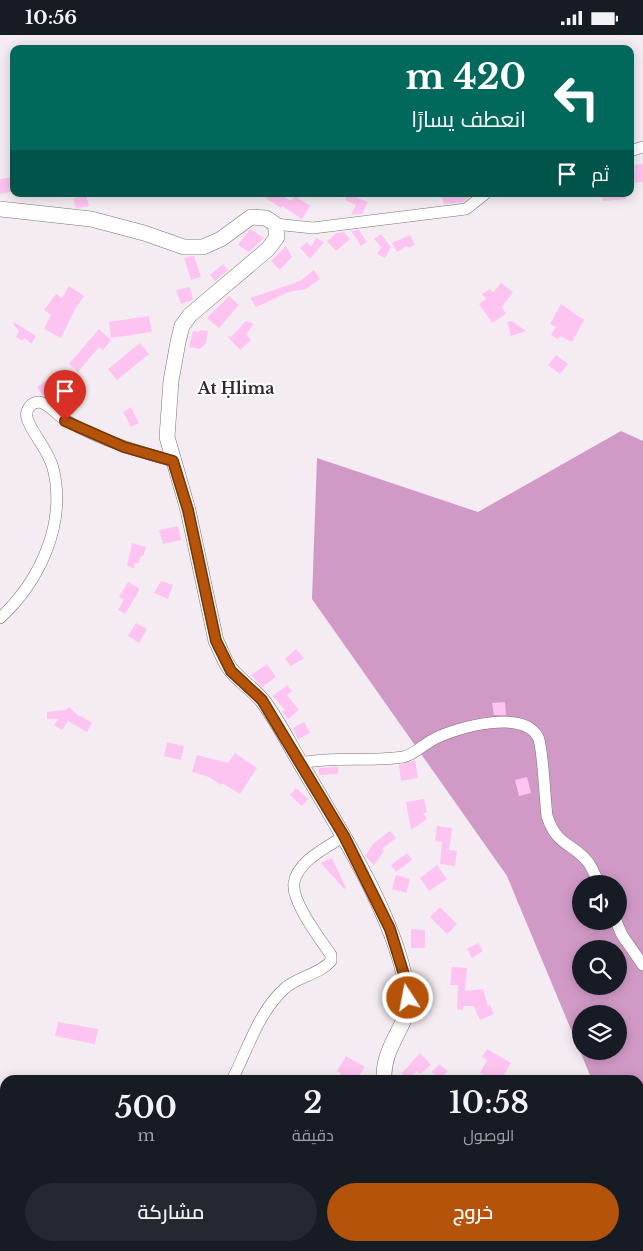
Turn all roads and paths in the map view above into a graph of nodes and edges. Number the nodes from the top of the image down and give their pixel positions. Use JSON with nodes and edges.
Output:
{"nodes":[{"id":1,"x":481,"y":197,"type":"edge"},
{"id":2,"x":0,"y":209,"type":"edge"},
{"id":3,"x":275,"y":224,"type":"junction"},
{"id":4,"x":173,"y":461,"type":"junction"},
{"id":5,"x":0,"y":617,"type":"edge"},
{"id":6,"x":300,"y":763,"type":"junction"},
{"id":7,"x":344,"y":836,"type":"junction"},
{"id":8,"x":594,"y":875,"type":"edge"},
{"id":9,"x":620,"y":930,"type":"edge"},
{"id":10,"x":643,"y":965,"type":"edge"},
{"id":11,"x":234,"y":1075,"type":"edge"},
{"id":12,"x":384,"y":1075,"type":"edge"}],
"edges":[{"from":1,"to":3,"type":"street"},
{"from":2,"to":3,"type":"street"},
{"from":3,"to":4,"type":"street"},
{"from":4,"to":5,"type":"street"},
{"from":4,"to":6,"type":"street"},
{"from":6,"to":7,"type":"street"},
{"from":6,"to":8,"type":"street"},
{"from":7,"to":11,"type":"street"},
{"from":7,"to":12,"type":"street"},
{"from":9,"to":10,"type":"street"}]}
